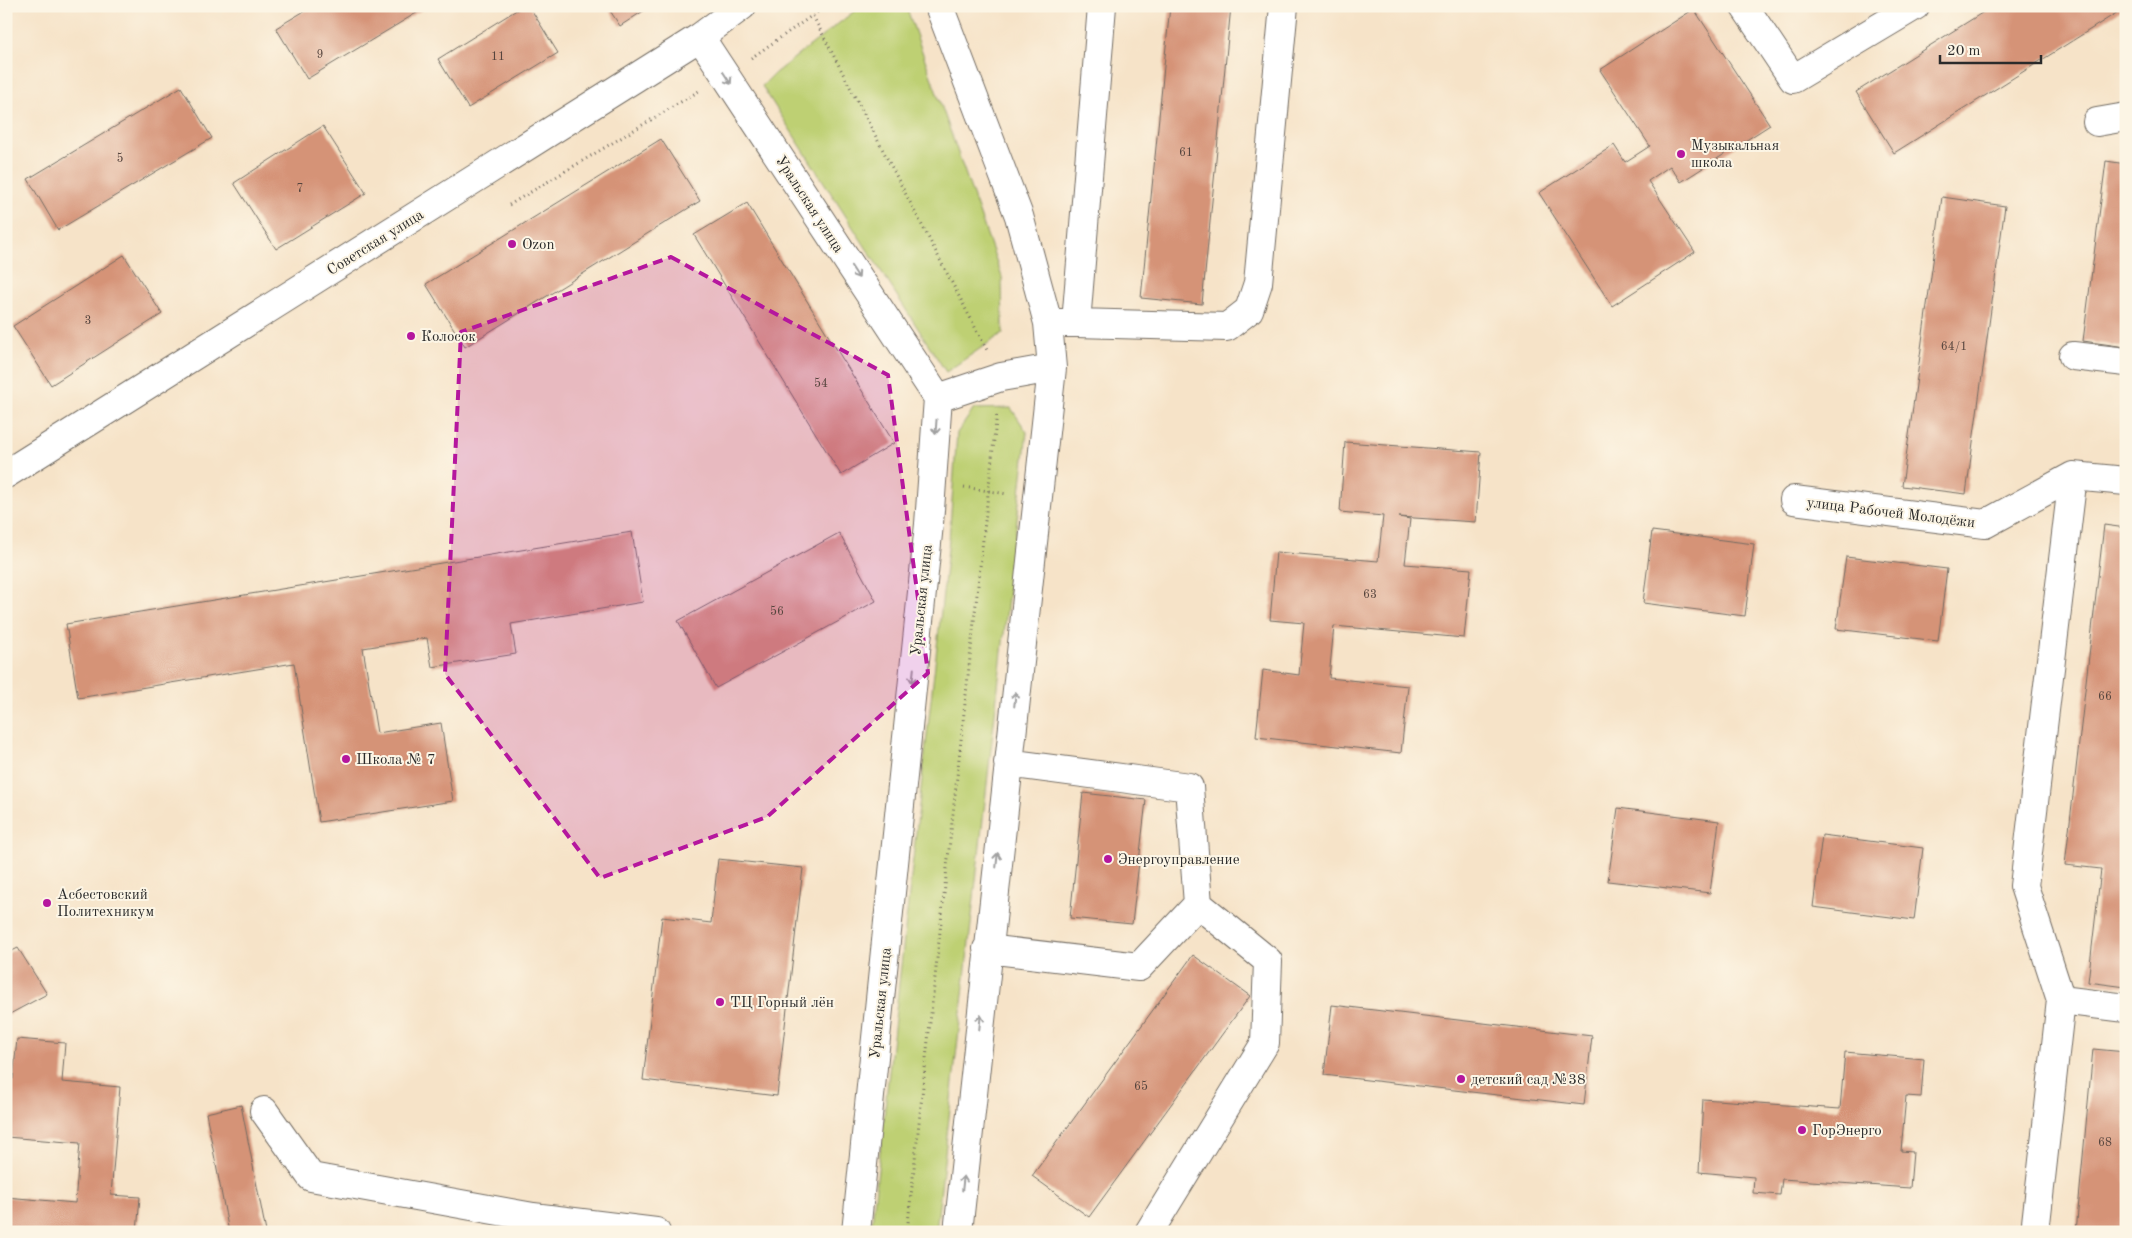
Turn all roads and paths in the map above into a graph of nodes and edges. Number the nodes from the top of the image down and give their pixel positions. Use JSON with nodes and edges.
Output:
{"nodes":[{"id":1,"x":742,"y":6,"type":"edge"},
{"id":2,"x":826,"y":6,"type":"edge"},
{"id":3,"x":940,"y":6,"type":"edge"},
{"id":4,"x":1102,"y":6,"type":"edge"},
{"id":5,"x":1284,"y":6,"type":"edge"},
{"id":6,"x":1744,"y":6,"type":"edge"},
{"id":7,"x":1915,"y":6,"type":"edge"},
{"id":8,"x":700,"y":37,"type":"junction"},
{"id":9,"x":726,"y":76,"type":"junction"},
{"id":10,"x":2126,"y":117,"type":"edge"},
{"id":11,"x":2097,"y":122,"type":"dead end"},
{"id":12,"x":509,"y":205,"type":"dead end"},
{"id":13,"x":1048,"y":323,"type":"junction"},
{"id":14,"x":1076,"y":323,"type":"junction"},
{"id":15,"x":2073,"y":356,"type":"dead end"},
{"id":16,"x":2126,"y":362,"type":"edge"},
{"id":17,"x":1052,"y":368,"type":"junction"},
{"id":18,"x":938,"y":398,"type":"junction"},
{"id":19,"x":6,"y":474,"type":"edge"},
{"id":20,"x":2073,"y":476,"type":"junction"},
{"id":21,"x":2126,"y":481,"type":"edge"},
{"id":22,"x":932,"y":482,"type":"junction"},
{"id":23,"x":1037,"y":498,"type":"junction"},
{"id":24,"x":1794,"y":500,"type":"dead end"},
{"id":25,"x":1008,"y":763,"type":"junction"},
{"id":26,"x":1198,"y":904,"type":"junction"},
{"id":27,"x":988,"y":949,"type":"junction"},
{"id":28,"x":2061,"y":1000,"type":"junction"},
{"id":29,"x":2126,"y":1008,"type":"edge"},
{"id":30,"x":264,"y":1111,"type":"dead end"},
{"id":31,"x":656,"y":1232,"type":"edge"},
{"id":32,"x":856,"y":1232,"type":"edge"},
{"id":33,"x":958,"y":1232,"type":"edge"},
{"id":34,"x":1149,"y":1232,"type":"edge"},
{"id":35,"x":2035,"y":1232,"type":"edge"}],
"edges":[{"from":1,"to":8,"type":"street","name":"Советская улица"},
{"from":2,"to":9,"type":"path"},
{"from":3,"to":13,"type":"street"},
{"from":4,"to":14,"type":"street"},
{"from":5,"to":14,"type":"street"},
{"from":6,"to":7,"type":"street"},
{"from":8,"to":9,"type":"street","name":"Уральская улица"},
{"from":8,"to":19,"type":"street","name":"Советская улица"},
{"from":9,"to":12,"type":"path"},
{"from":9,"to":18,"type":"street","name":"Уральская улица","one_way":true},
{"from":10,"to":11,"type":"street"},
{"from":13,"to":14,"type":"street"},
{"from":13,"to":17,"type":"street"},
{"from":15,"to":16,"type":"street"},
{"from":17,"to":18,"type":"street"},
{"from":17,"to":23,"type":"street"},
{"from":18,"to":22,"type":"street","name":"Уральская улица","one_way":true},
{"from":20,"to":21,"type":"street"},
{"from":20,"to":24,"type":"street","name":"улица Рабочей Молодёжи"},
{"from":20,"to":28,"type":"street"},
{"from":22,"to":23,"type":"path"},
{"from":22,"to":32,"type":"street","name":"Уральская улица","one_way":true},
{"from":25,"to":23,"type":"street","one_way":true},
{"from":25,"to":26,"type":"street"},
{"from":27,"to":25,"type":"street","one_way":true},
{"from":26,"to":27,"type":"street"},
{"from":26,"to":34,"type":"street"},
{"from":33,"to":27,"type":"street","one_way":true},
{"from":28,"to":29,"type":"street"},
{"from":28,"to":35,"type":"street"},
{"from":30,"to":31,"type":"street"}]}
